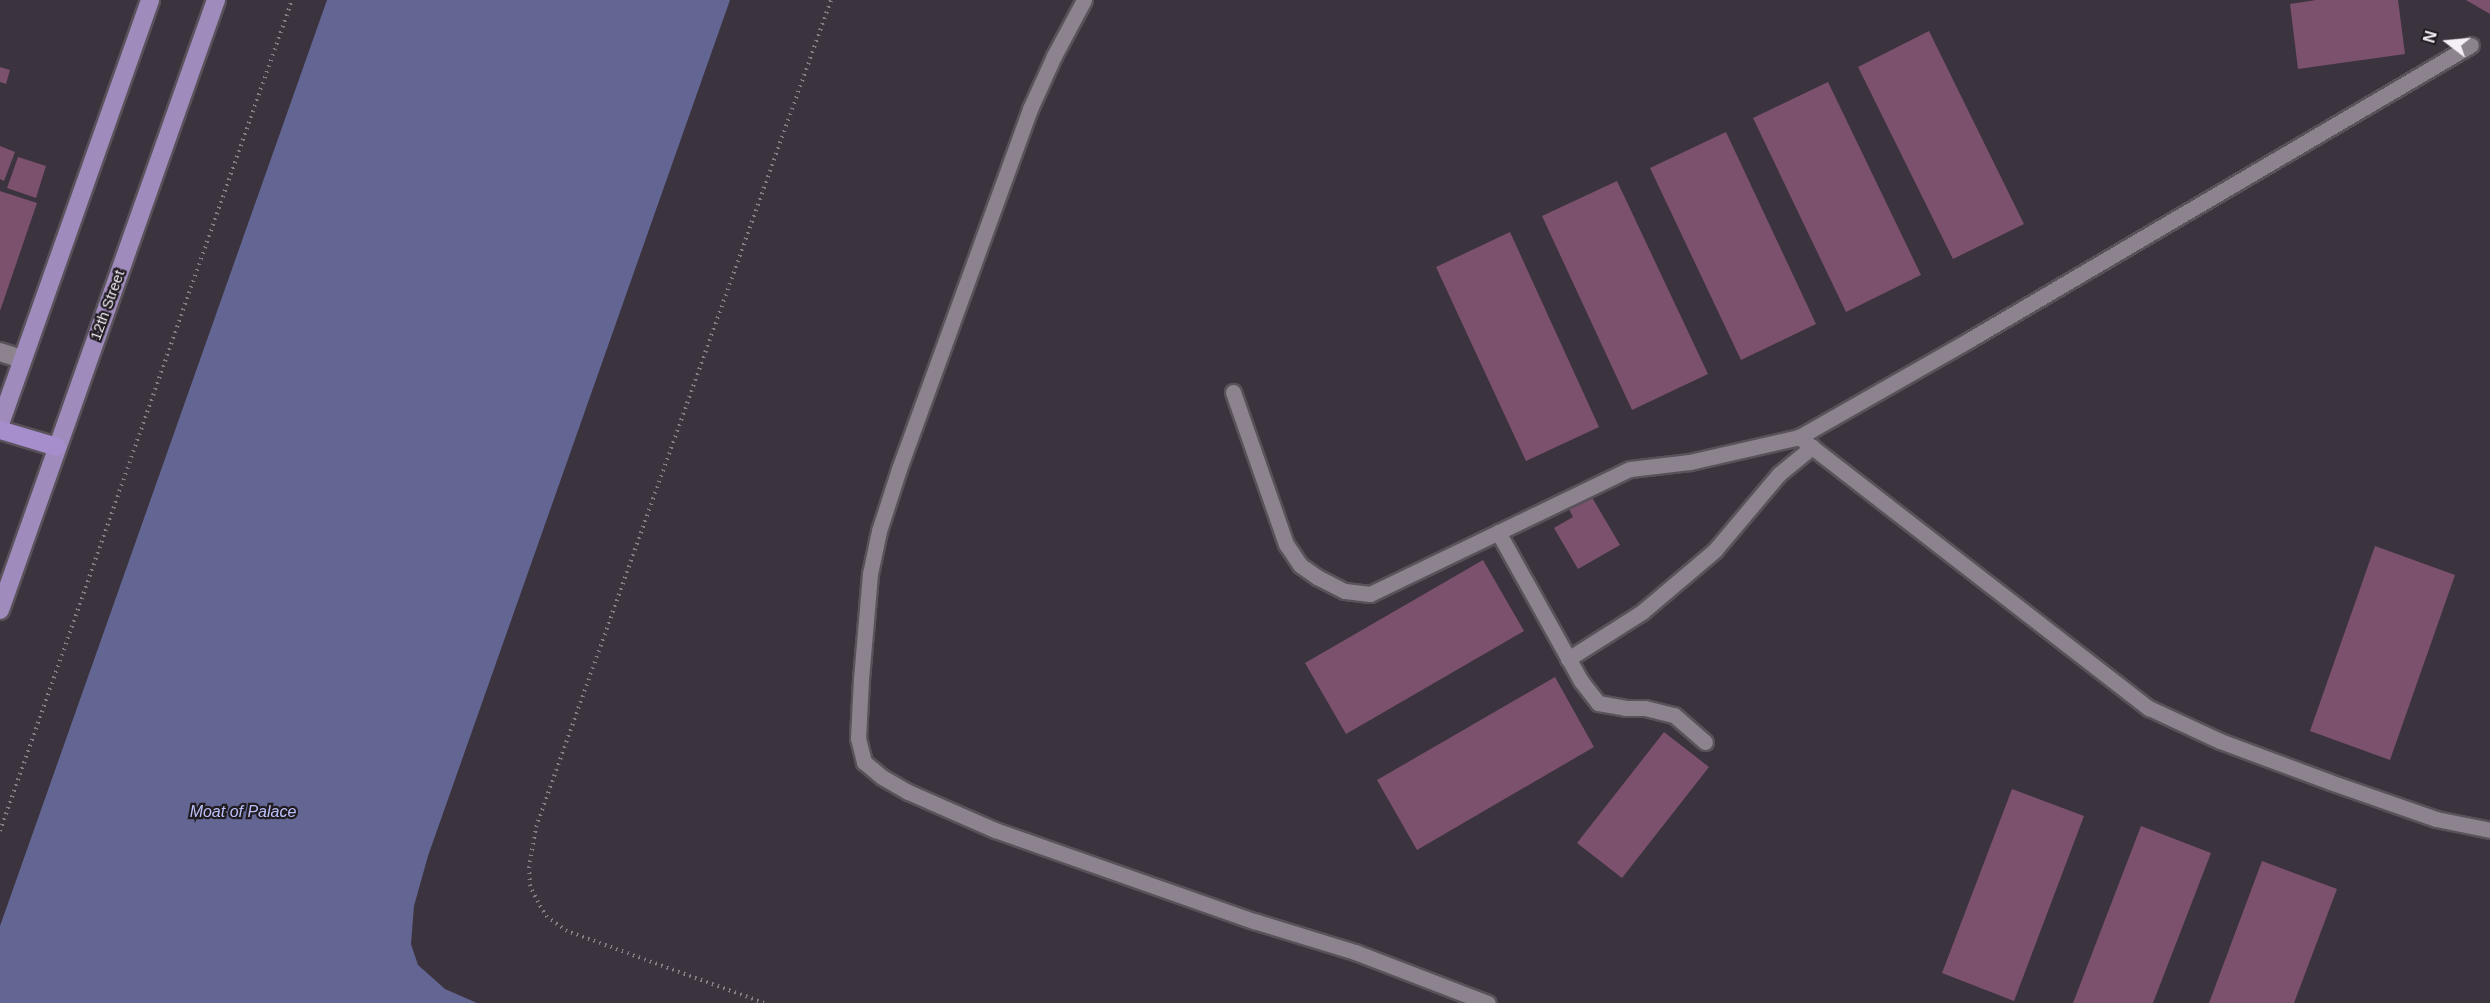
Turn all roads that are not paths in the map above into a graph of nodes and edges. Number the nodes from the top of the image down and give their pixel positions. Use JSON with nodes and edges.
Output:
{"nodes":[{"id":1,"x":150,"y":0,"type":"edge"},
{"id":2,"x":216,"y":0,"type":"edge"},
{"id":3,"x":1084,"y":0,"type":"edge"},
{"id":4,"x":2471,"y":45,"type":"dead end"},
{"id":5,"x":0,"y":352,"type":"edge"},
{"id":6,"x":22,"y":359,"type":"junction"},
{"id":7,"x":1233,"y":392,"type":"dead end"},
{"id":8,"x":0,"y":424,"type":"edge"},
{"id":9,"x":0,"y":430,"type":"edge"},
{"id":10,"x":1799,"y":437,"type":"junction"},
{"id":11,"x":57,"y":447,"type":"junction"},
{"id":12,"x":1812,"y":447,"type":"junction"},
{"id":13,"x":1498,"y":532,"type":"junction"},
{"id":14,"x":0,"y":610,"type":"edge"},
{"id":15,"x":1568,"y":659,"type":"junction"},
{"id":16,"x":1705,"y":742,"type":"dead end"},
{"id":17,"x":2490,"y":830,"type":"edge"},
{"id":18,"x":1488,"y":1003,"type":"edge"}],
"edges":[{"from":1,"to":6,"type":"main road"},
{"from":2,"to":11,"type":"main road","name":"12th Street"},
{"from":3,"to":18,"type":"lane"},
{"from":4,"to":10,"type":"lane"},
{"from":5,"to":6,"type":"street"},
{"from":6,"to":8,"type":"main road"},
{"from":7,"to":13,"type":"lane"},
{"from":9,"to":11,"type":"highway"},
{"from":10,"to":12,"type":"lane"},
{"from":10,"to":13,"type":"lane"},
{"from":11,"to":14,"type":"main road","name":"12th Street"},
{"from":12,"to":15,"type":"lane"},
{"from":12,"to":17,"type":"lane"},
{"from":13,"to":15,"type":"lane"},
{"from":15,"to":16,"type":"lane"}]}
